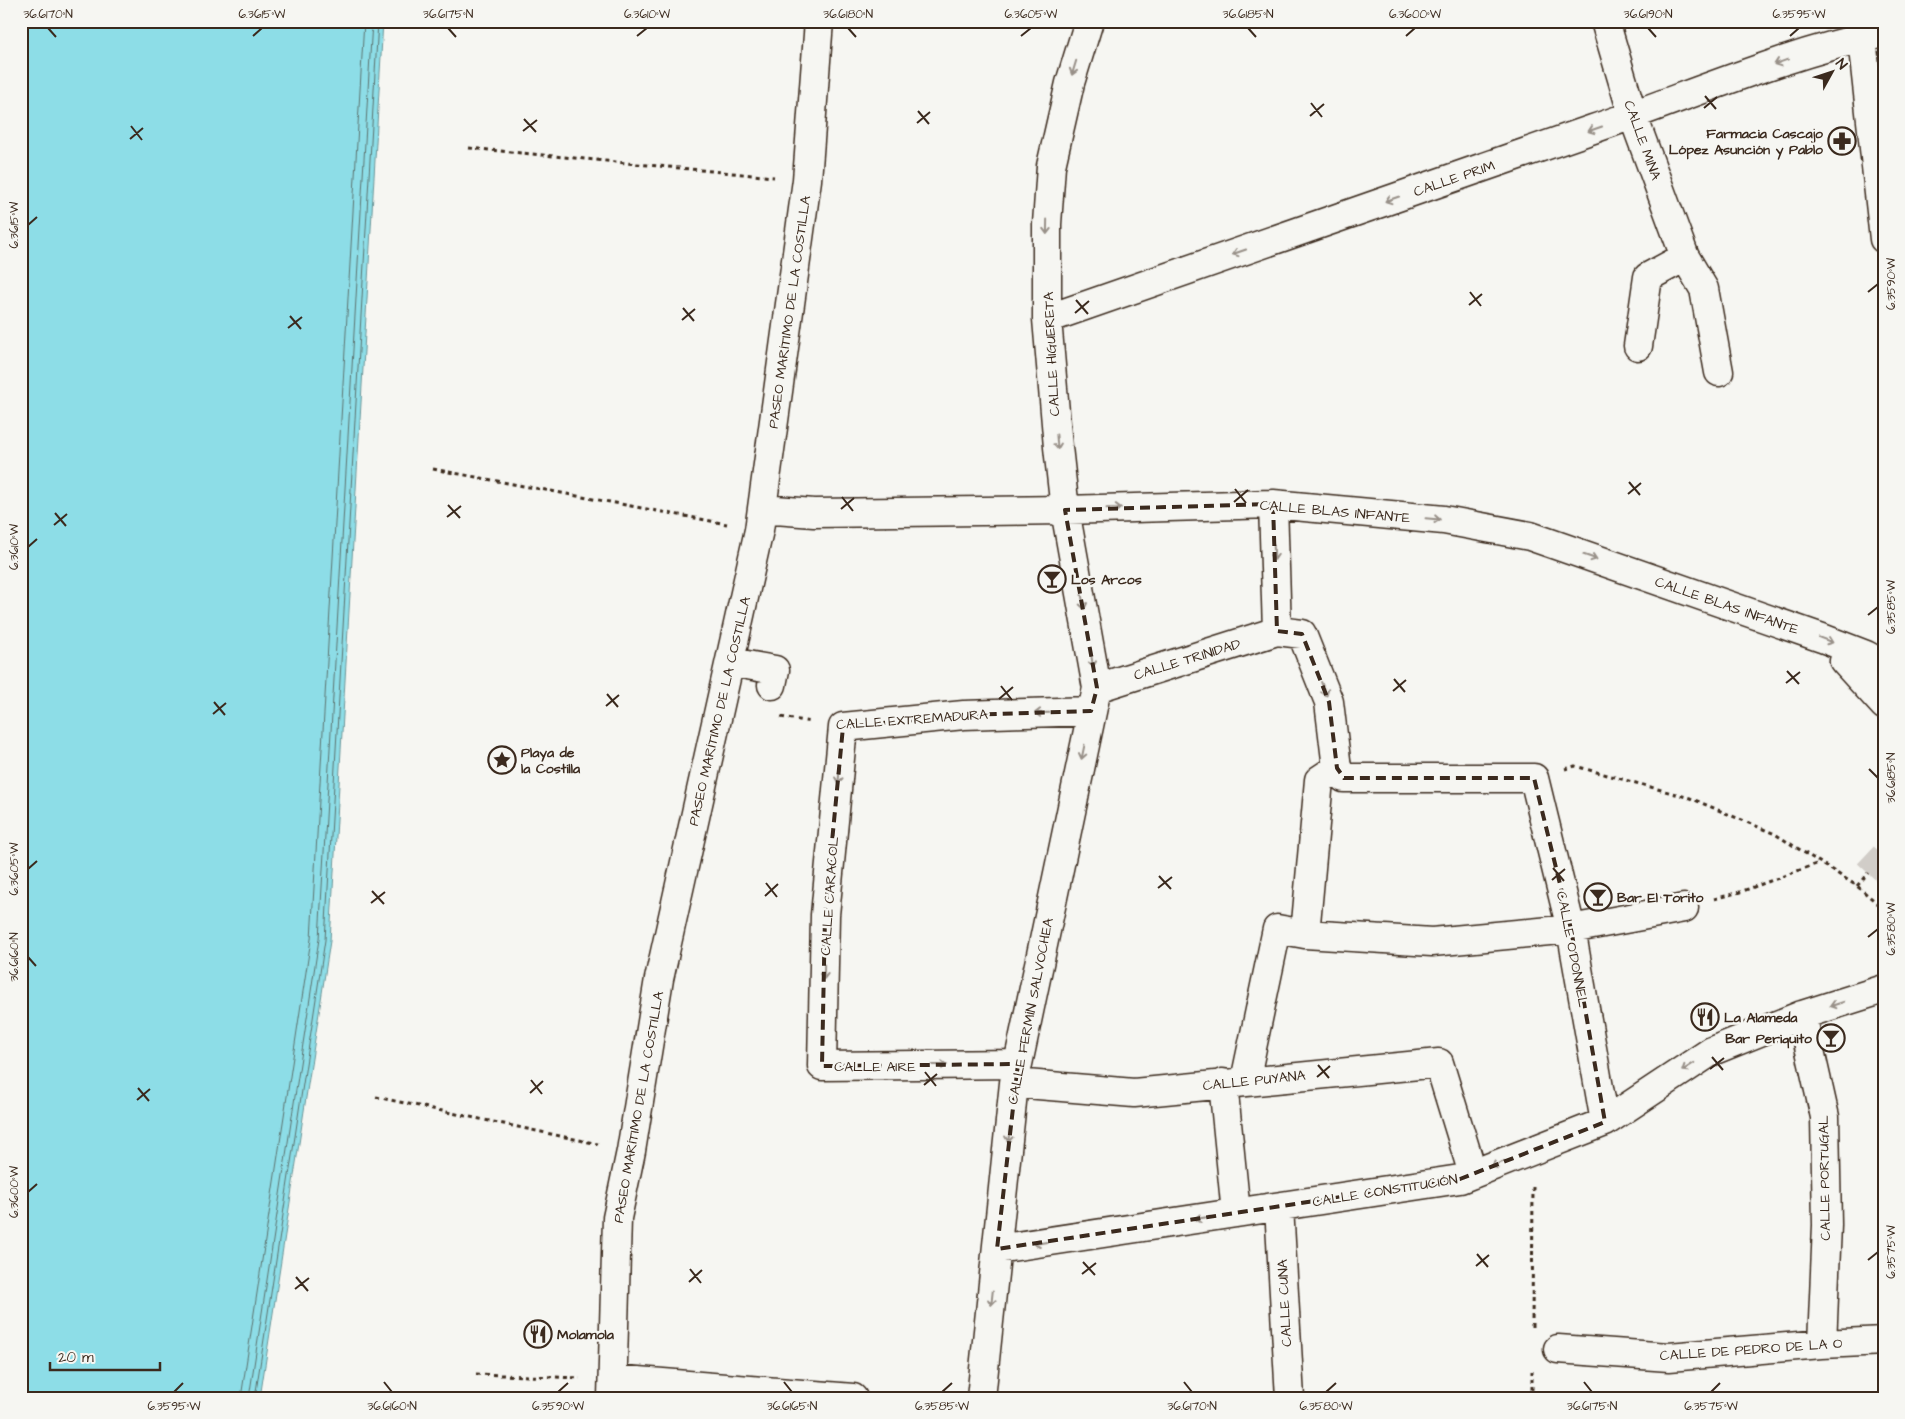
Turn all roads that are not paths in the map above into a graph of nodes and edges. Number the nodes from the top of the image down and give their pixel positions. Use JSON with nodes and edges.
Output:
{"nodes":[{"id":1,"x":819,"y":21,"type":"edge"},
{"id":2,"x":1089,"y":21,"type":"edge"},
{"id":3,"x":1605,"y":21,"type":"edge"},
{"id":4,"x":1868,"y":30,"type":"edge"},
{"id":5,"x":1633,"y":116,"type":"junction"},
{"id":6,"x":1884,"y":240,"type":"edge"},
{"id":7,"x":1685,"y":256,"type":"junction"},
{"id":8,"x":1047,"y":319,"type":"junction"},
{"id":9,"x":1638,"y":346,"type":"dead end"},
{"id":10,"x":1719,"y":372,"type":"dead end"},
{"id":11,"x":1273,"y":504,"type":"junction"},
{"id":12,"x":1065,"y":510,"type":"junction"},
{"id":13,"x":761,"y":520,"type":"junction"},
{"id":14,"x":1277,"y":631,"type":"junction"},
{"id":15,"x":730,"y":662,"type":"junction"},
{"id":16,"x":1877,"y":671,"type":"edge"},
{"id":17,"x":772,"y":685,"type":"road end"},
{"id":18,"x":1094,"y":700,"type":"junction"},
{"id":19,"x":1884,"y":705,"type":"edge"},
{"id":20,"x":844,"y":727,"type":"joint"},
{"id":21,"x":1340,"y":773,"type":"junction"},
{"id":22,"x":1684,"y":908,"type":"road end"},
{"id":23,"x":1571,"y":929,"type":"junction"},
{"id":24,"x":1305,"y":934,"type":"junction"},
{"id":25,"x":1884,"y":989,"type":"edge"},
{"id":26,"x":1802,"y":1015,"type":"junction"},
{"id":27,"x":822,"y":1066,"type":"joint"},
{"id":28,"x":1016,"y":1073,"type":"junction"},
{"id":29,"x":1234,"y":1082,"type":"junction"},
{"id":30,"x":1604,"y":1122,"type":"junction"},
{"id":31,"x":1473,"y":1174,"type":"junction"},
{"id":32,"x":1279,"y":1207,"type":"junction"},
{"id":33,"x":1236,"y":1213,"type":"junction"},
{"id":34,"x":997,"y":1249,"type":"junction"},
{"id":35,"x":1884,"y":1341,"type":"edge"},
{"id":36,"x":1822,"y":1344,"type":"junction"},
{"id":37,"x":1558,"y":1349,"type":"dead end"},
{"id":38,"x":613,"y":1389,"type":"edge"},
{"id":39,"x":842,"y":1397,"type":"edge"},
{"id":40,"x":853,"y":1398,"type":"edge"},
{"id":41,"x":981,"y":1398,"type":"edge"},
{"id":42,"x":1290,"y":1398,"type":"edge"}],
"edges":[{"from":1,"to":13,"type":"street","name":"PASEO MARÍTIMO DE LA COSTILLA"},
{"from":2,"to":8,"type":"street","name":"CALLE HIGUERETA","one_way":true},
{"from":3,"to":5,"type":"street","name":"CALLE MINA"},
{"from":4,"to":5,"type":"street","name":"CALLE PRIM","one_way":true},
{"from":4,"to":6,"type":"street"},
{"from":5,"to":7,"type":"street","name":"CALLE MINA"},
{"from":5,"to":8,"type":"street","name":"CALLE PRIM","one_way":true},
{"from":7,"to":9,"type":"street"},
{"from":7,"to":10,"type":"street","name":"CALLE MINA"},
{"from":8,"to":12,"type":"street","name":"CALLE HIGUERETA","one_way":true},
{"from":12,"to":11,"type":"street","name":"CALLE BLAS INFANTE","one_way":true},
{"from":11,"to":14,"type":"street","one_way":true},
{"from":11,"to":16,"type":"street","name":"CALLE BLAS INFANTE","one_way":true},
{"from":12,"to":13,"type":"street","name":"CALLE BLAS INFANTE"},
{"from":12,"to":18,"type":"street","name":"CALLE HIGUERETA","one_way":true},
{"from":13,"to":15,"type":"street","name":"PASEO MARÍTIMO DE LA COSTILLA"},
{"from":14,"to":18,"type":"street","name":"CALLE TRINIDAD"},
{"from":14,"to":21,"type":"street","one_way":true},
{"from":15,"to":17,"type":"street"},
{"from":15,"to":38,"type":"street","name":"PASEO MARÍTIMO DE LA COSTILLA"},
{"from":16,"to":19,"type":"street"},
{"from":18,"to":20,"type":"street","name":"CALLE EXTREMADURA","one_way":true},
{"from":18,"to":28,"type":"street","name":"CALLE FERMÍN SALVOCHEA","one_way":true},
{"from":20,"to":27,"type":"street","name":"CALLE CARACOL","one_way":true},
{"from":21,"to":23,"type":"street","name":"CALLE O'DONNEL"},
{"from":21,"to":24,"type":"street"},
{"from":22,"to":23,"type":"street"},
{"from":23,"to":24,"type":"street"},
{"from":23,"to":30,"type":"street","name":"CALLE O'DONNEL"},
{"from":24,"to":29,"type":"street"},
{"from":25,"to":26,"type":"street","name":"CALLE CONSTITUCIÓN","one_way":true},
{"from":26,"to":30,"type":"street","name":"CALLE CONSTITUCIÓN","one_way":true},
{"from":26,"to":36,"type":"street","name":"CALLE PORTUGAL"},
{"from":27,"to":28,"type":"street","name":"CALLE AIRE","one_way":true},
{"from":28,"to":29,"type":"street","name":"CALLE PUYANA"},
{"from":28,"to":34,"type":"street","name":"CALLE FERMÍN SALVOCHEA","one_way":true},
{"from":29,"to":31,"type":"street","name":"CALLE PUYANA"},
{"from":29,"to":33,"type":"street"},
{"from":30,"to":31,"type":"street","name":"CALLE CONSTITUCIÓN","one_way":true},
{"from":31,"to":32,"type":"street","name":"CALLE CONSTITUCIÓN"},
{"from":32,"to":33,"type":"street","name":"CALLE CONSTITUCIÓN"},
{"from":32,"to":42,"type":"street","name":"CALLE CUNA"},
{"from":33,"to":34,"type":"street","name":"CALLE CONSTITUCIÓN","one_way":true},
{"from":34,"to":41,"type":"street","name":"CALLE FERMÍN SALVOCHEA","one_way":true},
{"from":35,"to":36,"type":"street","name":"CALLE DE PEDRO DE LA O"},
{"from":36,"to":37,"type":"street","name":"CALLE DE PEDRO DE LA O"},
{"from":38,"to":39,"type":"street"},
{"from":39,"to":40,"type":"street"}]}
